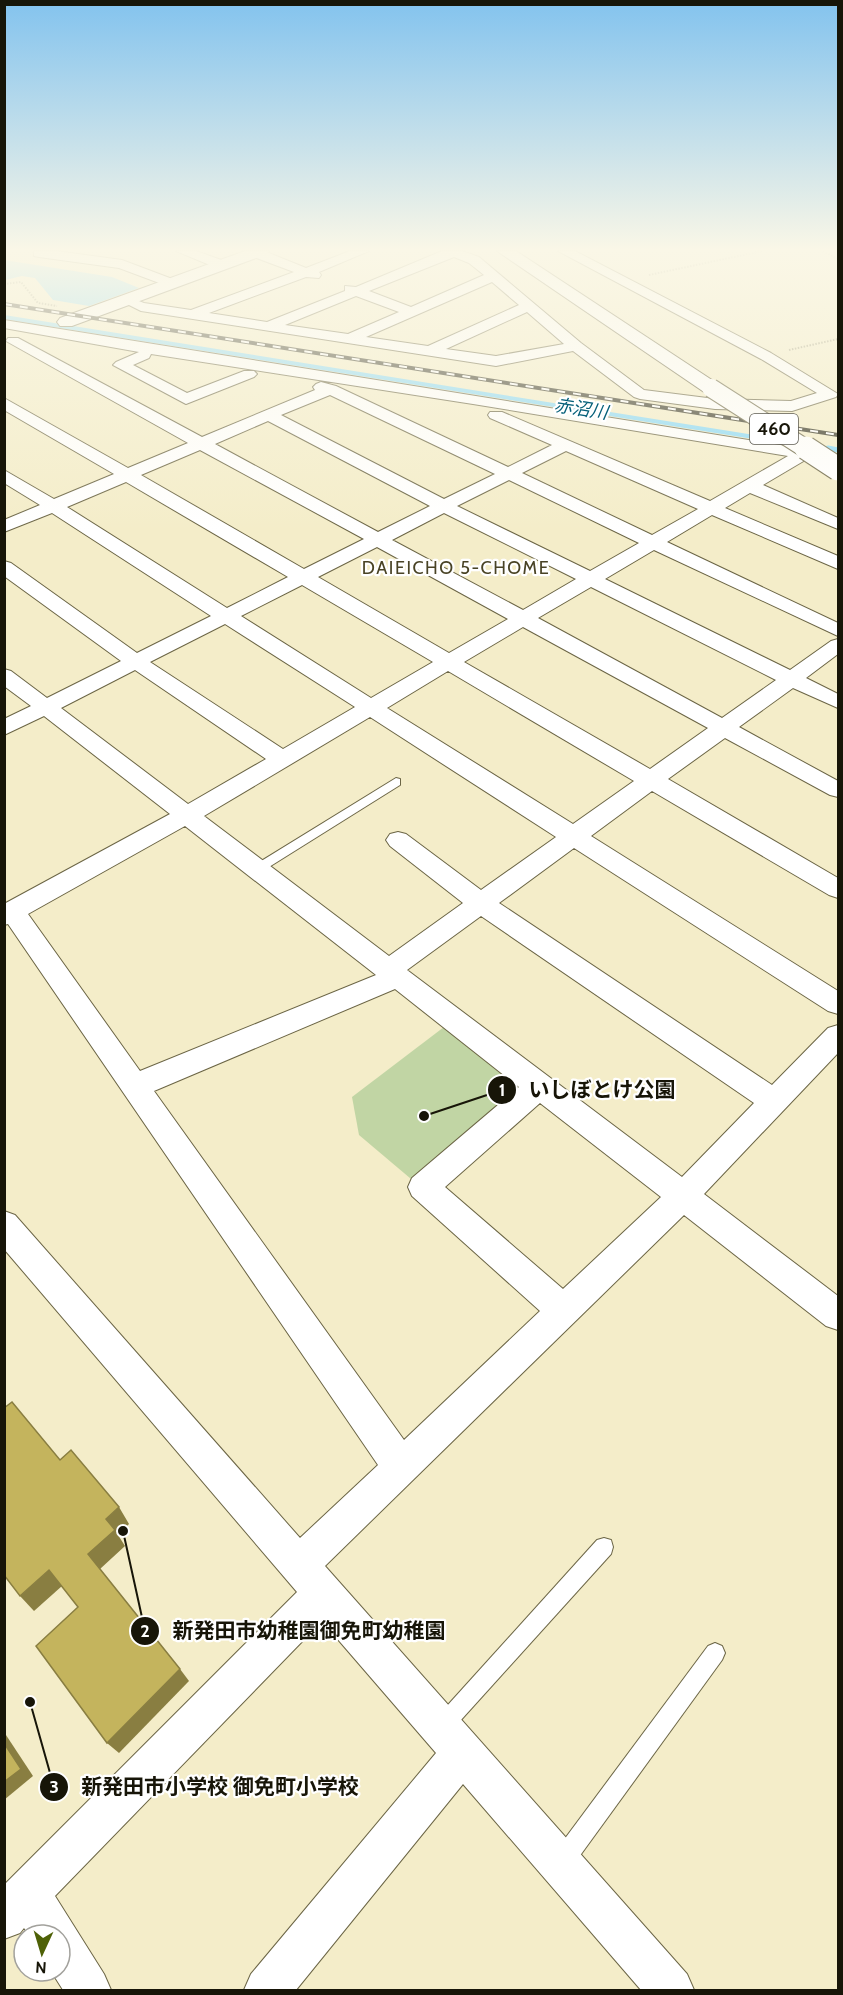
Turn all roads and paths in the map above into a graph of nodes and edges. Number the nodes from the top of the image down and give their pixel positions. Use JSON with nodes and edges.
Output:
{"nodes":[{"id":1,"x":20,"y":344,"type":"edge"},
{"id":2,"x":103,"y":344,"type":"edge"},
{"id":3,"x":383,"y":344,"type":"edge"},
{"id":4,"x":444,"y":344,"type":"edge"},
{"id":5,"x":645,"y":344,"type":"edge"},
{"id":6,"x":669,"y":344,"type":"edge"},
{"id":7,"x":743,"y":344,"type":"edge"},
{"id":8,"x":816,"y":344,"type":"edge"},
{"id":9,"x":576,"y":346,"type":"joint"},
{"id":10,"x":429,"y":351,"type":"junction"},
{"id":11,"x":149,"y":353,"type":"junction"},
{"id":12,"x":766,"y":356,"type":"junction"},
{"id":13,"x":249,"y":374,"type":"junction"},
{"id":14,"x":330,"y":389,"type":"junction"},
{"id":15,"x":4,"y":403,"type":"edge"},
{"id":16,"x":268,"y":415,"type":"junction"},
{"id":17,"x":397,"y":420,"type":"junction"},
{"id":18,"x":202,"y":443,"type":"junction"},
{"id":19,"x":567,"y":444,"type":"junction"},
{"id":20,"x":838,"y":453,"type":"edge"},
{"id":21,"x":804,"y":454,"type":"junction"},
{"id":22,"x":838,"y":460,"type":"edge"},
{"id":23,"x":838,"y":469,"type":"edge"},
{"id":24,"x":509,"y":473,"type":"junction"},
{"id":25,"x":4,"y":475,"type":"edge"},
{"id":26,"x":128,"y":475,"type":"junction"},
{"id":27,"x":749,"y":486,"type":"junction"},
{"id":28,"x":54,"y":506,"type":"junction"},
{"id":29,"x":443,"y":506,"type":"junction"},
{"id":30,"x":712,"y":507,"type":"junction"},
{"id":31,"x":838,"y":524,"type":"edge"},
{"id":32,"x":4,"y":527,"type":"edge"},
{"id":33,"x":377,"y":540,"type":"junction"},
{"id":34,"x":654,"y":541,"type":"junction"},
{"id":35,"x":838,"y":563,"type":"edge"},
{"id":36,"x":4,"y":567,"type":"edge"},
{"id":37,"x":304,"y":577,"type":"junction"},
{"id":38,"x":590,"y":578,"type":"junction"},
{"id":39,"x":226,"y":616,"type":"junction"},
{"id":40,"x":520,"y":619,"type":"junction"},
{"id":41,"x":838,"y":630,"type":"edge"},
{"id":42,"x":838,"y":645,"type":"edge"},
{"id":43,"x":449,"y":661,"type":"junction"},
{"id":44,"x":136,"y":662,"type":"junction"},
{"id":45,"x":4,"y":675,"type":"edge"},
{"id":46,"x":791,"y":679,"type":"junction"},
{"id":47,"x":838,"y":702,"type":"edge"},
{"id":48,"x":46,"y":707,"type":"junction"},
{"id":49,"x":370,"y":707,"type":"junction"},
{"id":50,"x":4,"y":728,"type":"edge"},
{"id":51,"x":723,"y":728,"type":"junction"},
{"id":52,"x":282,"y":759,"type":"junction"},
{"id":53,"x":653,"y":779,"type":"junction"},
{"id":54,"x":396,"y":782,"type":"dead end"},
{"id":55,"x":838,"y":790,"type":"edge"},
{"id":56,"x":187,"y":815,"type":"junction"},
{"id":57,"x":574,"y":836,"type":"junction"},
{"id":58,"x":398,"y":840,"type":"dead end"},
{"id":59,"x":256,"y":869,"type":"junction"},
{"id":60,"x":838,"y":889,"type":"edge"},
{"id":61,"x":481,"y":903,"type":"junction"},
{"id":62,"x":9,"y":914,"type":"edge"},
{"id":63,"x":393,"y":973,"type":"junction"},
{"id":64,"x":838,"y":1004,"type":"edge"},
{"id":65,"x":838,"y":1036,"type":"edge"},
{"id":66,"x":135,"y":1086,"type":"junction"},
{"id":67,"x":540,"y":1086,"type":"junction"},
{"id":68,"x":775,"y":1101,"type":"junction"},
{"id":69,"x":683,"y":1196,"type":"junction"},
{"id":70,"x":4,"y":1225,"type":"edge"},
{"id":71,"x":564,"y":1311,"type":"junction"},
{"id":72,"x":838,"y":1315,"type":"edge"},
{"id":73,"x":401,"y":1467,"type":"junction"},
{"id":74,"x":604,"y":1547,"type":"dead end"},
{"id":75,"x":311,"y":1579,"type":"junction"},
{"id":76,"x":716,"y":1653,"type":"dead end"},
{"id":77,"x":452,"y":1741,"type":"junction"},
{"id":78,"x":560,"y":1864,"type":"junction"},
{"id":79,"x":16,"y":1905,"type":"edge"},
{"id":80,"x":39,"y":1923,"type":"edge"},
{"id":81,"x":72,"y":1964,"type":"edge"},
{"id":82,"x":88,"y":1990,"type":"edge"},
{"id":83,"x":267,"y":1990,"type":"edge"},
{"id":84,"x":671,"y":1990,"type":"edge"}],
"edges":[{"from":1,"to":18,"type":"street"},
{"from":2,"to":11,"type":"street"},
{"from":3,"to":10,"type":"street"},
{"from":4,"to":10,"type":"street"},
{"from":5,"to":23,"type":"main road","number":"460","bridge":true},
{"from":6,"to":20,"type":"main road","number":"460"},
{"from":7,"to":12,"type":"street"},
{"from":8,"to":12,"type":"path"},
{"from":9,"to":10,"type":"street"},
{"from":9,"to":12,"type":"street"},
{"from":11,"to":13,"type":"street"},
{"from":11,"to":13,"type":"street"},
{"from":11,"to":21,"type":"street"},
{"from":13,"to":14,"type":"street"},
{"from":14,"to":16,"type":"street"},
{"from":14,"to":17,"type":"street"},
{"from":15,"to":26,"type":"street"},
{"from":16,"to":18,"type":"street"},
{"from":16,"to":29,"type":"street"},
{"from":17,"to":19,"type":"street"},
{"from":17,"to":24,"type":"street"},
{"from":18,"to":26,"type":"street"},
{"from":18,"to":33,"type":"street"},
{"from":19,"to":24,"type":"street"},
{"from":19,"to":30,"type":"street"},
{"from":21,"to":22,"type":"street"},
{"from":21,"to":27,"type":"street"},
{"from":24,"to":29,"type":"street"},
{"from":24,"to":34,"type":"street"},
{"from":25,"to":28,"type":"street"},
{"from":26,"to":28,"type":"street"},
{"from":26,"to":37,"type":"street"},
{"from":27,"to":30,"type":"street"},
{"from":27,"to":31,"type":"street"},
{"from":28,"to":32,"type":"street"},
{"from":28,"to":39,"type":"street"},
{"from":29,"to":33,"type":"street"},
{"from":29,"to":38,"type":"street"},
{"from":30,"to":34,"type":"street"},
{"from":30,"to":35,"type":"street"},
{"from":33,"to":37,"type":"street"},
{"from":33,"to":40,"type":"street"},
{"from":34,"to":38,"type":"street"},
{"from":34,"to":41,"type":"street"},
{"from":36,"to":44,"type":"street"},
{"from":37,"to":39,"type":"street"},
{"from":37,"to":43,"type":"street"},
{"from":38,"to":40,"type":"street"},
{"from":38,"to":46,"type":"street"},
{"from":39,"to":44,"type":"street"},
{"from":39,"to":49,"type":"street"},
{"from":40,"to":43,"type":"street"},
{"from":40,"to":51,"type":"street"},
{"from":42,"to":46,"type":"street"},
{"from":43,"to":49,"type":"street"},
{"from":43,"to":53,"type":"street"},
{"from":44,"to":48,"type":"street"},
{"from":44,"to":52,"type":"street"},
{"from":45,"to":48,"type":"street"},
{"from":46,"to":47,"type":"street"},
{"from":46,"to":51,"type":"street"},
{"from":48,"to":50,"type":"street"},
{"from":48,"to":56,"type":"street"},
{"from":49,"to":52,"type":"street"},
{"from":49,"to":57,"type":"street"},
{"from":51,"to":53,"type":"street"},
{"from":51,"to":55,"type":"street"},
{"from":52,"to":56,"type":"street"},
{"from":53,"to":57,"type":"street"},
{"from":53,"to":60,"type":"street"},
{"from":54,"to":59,"type":"lane"},
{"from":56,"to":59,"type":"street"},
{"from":56,"to":62,"type":"street"},
{"from":57,"to":61,"type":"street"},
{"from":57,"to":64,"type":"street"},
{"from":58,"to":61,"type":"street"},
{"from":59,"to":63,"type":"street"},
{"from":61,"to":63,"type":"street"},
{"from":61,"to":68,"type":"street"},
{"from":62,"to":66,"type":"street"},
{"from":63,"to":66,"type":"street"},
{"from":63,"to":67,"type":"street"},
{"from":65,"to":68,"type":"street"},
{"from":66,"to":73,"type":"street"},
{"from":67,"to":69,"type":"street"},
{"from":67,"to":71,"type":"street"},
{"from":68,"to":69,"type":"street"},
{"from":69,"to":71,"type":"street"},
{"from":69,"to":72,"type":"street"},
{"from":70,"to":75,"type":"street"},
{"from":71,"to":73,"type":"street"},
{"from":73,"to":75,"type":"street"},
{"from":74,"to":77,"type":"lane"},
{"from":75,"to":77,"type":"street"},
{"from":75,"to":79,"type":"street"},
{"from":76,"to":78,"type":"lane"},
{"from":77,"to":78,"type":"street"},
{"from":77,"to":83,"type":"street"},
{"from":78,"to":84,"type":"street"},
{"from":79,"to":80,"type":"street"},
{"from":81,"to":82,"type":"street"}]}
